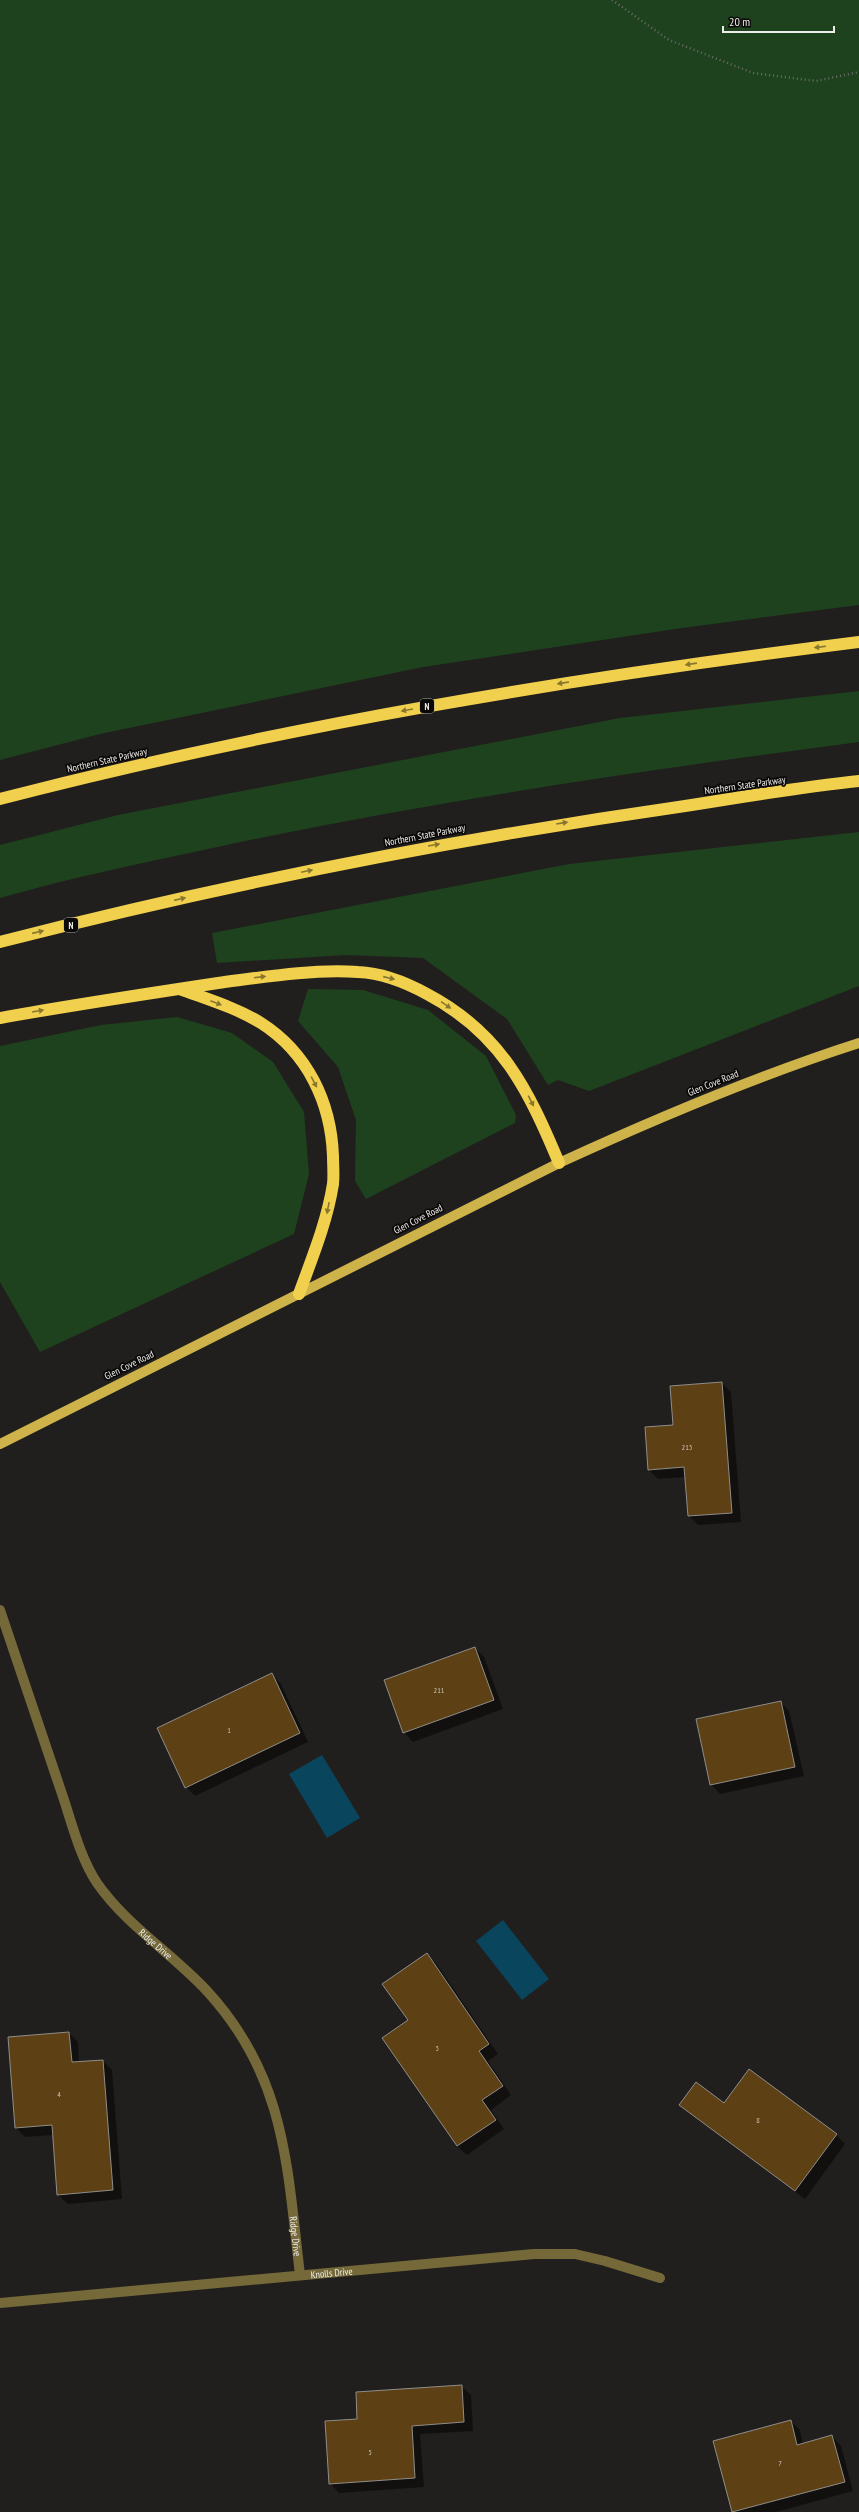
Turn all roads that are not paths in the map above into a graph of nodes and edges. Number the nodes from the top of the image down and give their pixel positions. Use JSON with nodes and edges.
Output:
{"nodes":[{"id":1,"x":859,"y":642,"type":"edge"},
{"id":2,"x":859,"y":781,"type":"edge"},
{"id":3,"x":0,"y":799,"type":"edge"},
{"id":4,"x":0,"y":942,"type":"edge"},
{"id":5,"x":179,"y":989,"type":"junction"},
{"id":6,"x":0,"y":1018,"type":"edge"},
{"id":7,"x":859,"y":1043,"type":"edge"},
{"id":8,"x":559,"y":1163,"type":"junction"},
{"id":9,"x":299,"y":1294,"type":"junction"},
{"id":10,"x":0,"y":1444,"type":"edge"},
{"id":11,"x":0,"y":1610,"type":"edge"},
{"id":12,"x":300,"y":2275,"type":"junction"},
{"id":13,"x":660,"y":2278,"type":"dead end"},
{"id":14,"x":0,"y":2303,"type":"edge"}],
"edges":[{"from":1,"to":3,"type":"highway","name":"Northern State Parkway","number":"N","one_way":true},
{"from":4,"to":2,"type":"highway","name":"Northern State Parkway","number":"N","one_way":true},
{"from":6,"to":5,"type":"highway","one_way":true},
{"from":5,"to":8,"type":"highway","one_way":true},
{"from":5,"to":9,"type":"highway","one_way":true},
{"from":7,"to":8,"type":"main road","name":"Glen Cove Road"},
{"from":8,"to":9,"type":"main road","name":"Glen Cove Road"},
{"from":9,"to":10,"type":"main road","name":"Glen Cove Road"},
{"from":11,"to":12,"type":"street","name":"Ridge Drive"},
{"from":12,"to":13,"type":"street","name":"Knolls Drive"},
{"from":12,"to":14,"type":"street","name":"Knolls Drive"}]}
